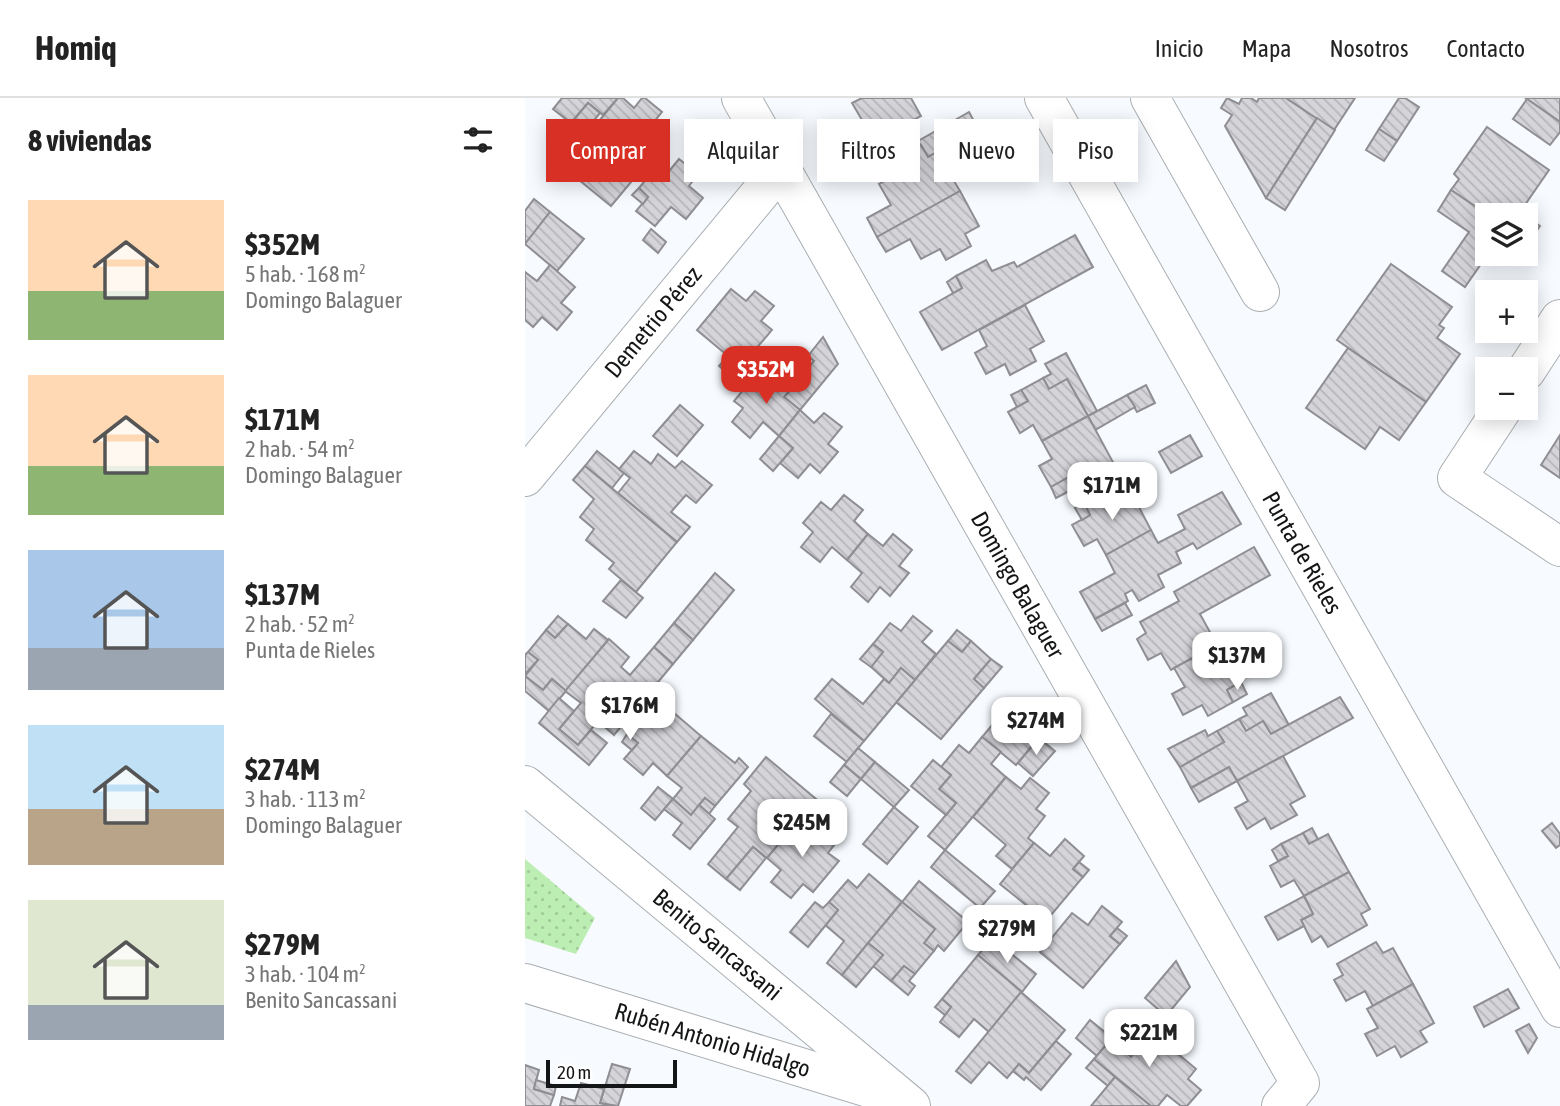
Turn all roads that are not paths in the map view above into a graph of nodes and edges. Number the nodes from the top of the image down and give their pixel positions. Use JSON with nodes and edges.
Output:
{"nodes":[{"id":1,"x":741,"y":98,"type":"edge"},
{"id":2,"x":1044,"y":98,"type":"edge"},
{"id":3,"x":1150,"y":98,"type":"edge"},
{"id":4,"x":753,"y":119,"type":"edge"},
{"id":5,"x":769,"y":182,"type":"edge"},
{"id":6,"x":789,"y":182,"type":"edge"},
{"id":7,"x":1260,"y":292,"type":"dead end"},
{"id":8,"x":1560,"y":319,"type":"edge"},
{"id":9,"x":1536,"y":357,"type":"edge"},
{"id":10,"x":1495,"y":420,"type":"edge"},
{"id":11,"x":525,"y":477,"type":"edge"},
{"id":12,"x":1560,"y":547,"type":"edge"},
{"id":13,"x":525,"y":785,"type":"edge"},
{"id":14,"x":525,"y":983,"type":"edge"},
{"id":15,"x":1560,"y":1008,"type":"edge"},
{"id":16,"x":905,"y":1102,"type":"edge"},
{"id":17,"x":1281,"y":1106,"type":"edge"}],
"edges":[{"from":1,"to":4,"type":"street","name":"Domingo Balaguer"},
{"from":2,"to":15,"type":"street","name":"Punta de Rieles"},
{"from":3,"to":7,"type":"street"},
{"from":5,"to":11,"type":"street","name":"Demetrio Pérez"},
{"from":6,"to":17,"type":"street","name":"Domingo Balaguer"},
{"from":8,"to":9,"type":"street"},
{"from":10,"to":12,"type":"street"},
{"from":13,"to":16,"type":"street","name":"Benito Sancassani"},
{"from":14,"to":16,"type":"street","name":"Rubén Antonio Hidalgo"}]}
